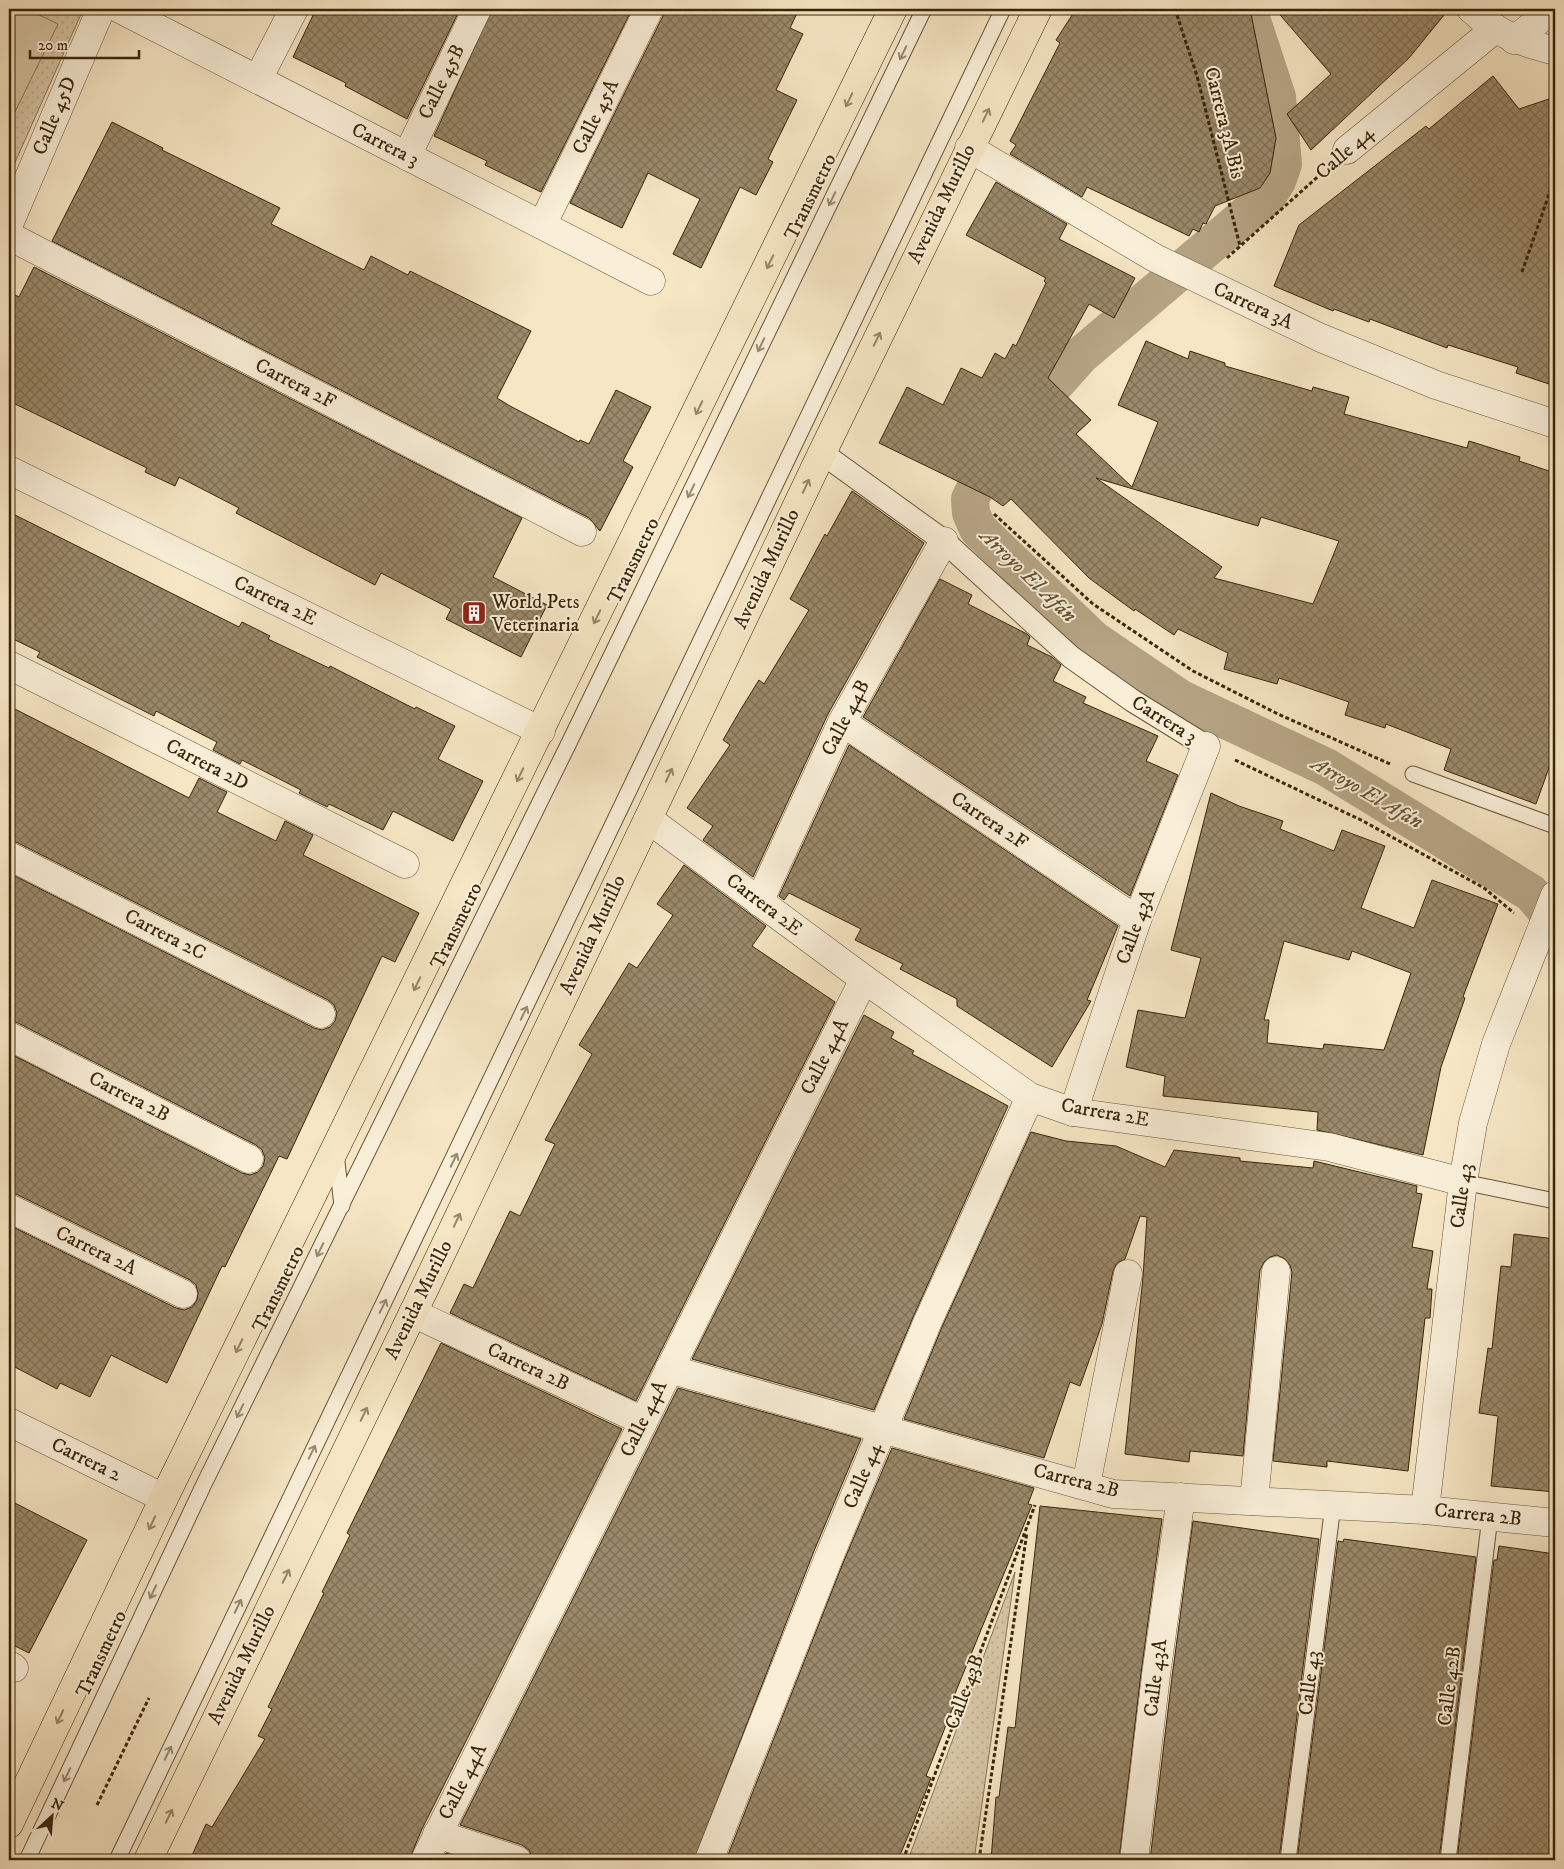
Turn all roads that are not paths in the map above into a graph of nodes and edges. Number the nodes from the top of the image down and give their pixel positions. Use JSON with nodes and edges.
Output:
{"nodes":[{"id":1,"x":101,"y":9,"type":"edge"},
{"id":2,"x":120,"y":9,"type":"edge"},
{"id":3,"x":294,"y":9,"type":"edge"},
{"id":4,"x":477,"y":9,"type":"edge"},
{"id":5,"x":650,"y":9,"type":"edge"},
{"id":6,"x":893,"y":9,"type":"edge"},
{"id":7,"x":924,"y":9,"type":"edge"},
{"id":8,"x":1003,"y":9,"type":"edge"},
{"id":9,"x":1038,"y":9,"type":"edge"},
{"id":10,"x":1553,"y":9,"type":"edge"},
{"id":11,"x":1488,"y":20,"type":"edge"},
{"id":12,"x":1555,"y":52,"type":"edge"},
{"id":13,"x":258,"y":79,"type":"junction"},
{"id":14,"x":969,"y":148,"type":"junction"},
{"id":15,"x":1348,"y":150,"type":"road end"},
{"id":16,"x":407,"y":156,"type":"junction"},
{"id":17,"x":9,"y":224,"type":"edge"},
{"id":18,"x":542,"y":225,"type":"junction"},
{"id":19,"x":9,"y":236,"type":"edge"},
{"id":20,"x":651,"y":281,"type":"dead end"},
{"id":21,"x":1555,"y":424,"type":"edge"},
{"id":22,"x":822,"y":453,"type":"junction"},
{"id":23,"x":9,"y":470,"type":"edge"},
{"id":24,"x":582,"y":532,"type":"dead end"},
{"id":25,"x":944,"y":541,"type":"junction"},
{"id":26,"x":9,"y":665,"type":"edge"},
{"id":27,"x":842,"y":722,"type":"junction"},
{"id":28,"x":541,"y":731,"type":"junction"},
{"id":29,"x":1206,"y":746,"type":"joint"},
{"id":30,"x":1413,"y":774,"type":"road end"},
{"id":31,"x":648,"y":819,"type":"junction"},
{"id":32,"x":1555,"y":826,"type":"edge"},
{"id":33,"x":9,"y":856,"type":"edge"},
{"id":34,"x":405,"y":864,"type":"dead end"},
{"id":35,"x":1555,"y":895,"type":"edge"},
{"id":36,"x":759,"y":902,"type":"junction"},
{"id":37,"x":1137,"y":920,"type":"junction"},
{"id":38,"x":864,"y":979,"type":"junction"},
{"id":39,"x":321,"y":1014,"type":"dead end"},
{"id":40,"x":9,"y":1036,"type":"edge"},
{"id":41,"x":1030,"y":1097,"type":"junction"},
{"id":42,"x":1073,"y":1112,"type":"junction"},
{"id":43,"x":336,"y":1150,"type":"junction"},
{"id":44,"x":249,"y":1159,"type":"dead end"},
{"id":45,"x":1463,"y":1182,"type":"junction"},
{"id":46,"x":1555,"y":1201,"type":"edge"},
{"id":47,"x":342,"y":1206,"type":"junction"},
{"id":48,"x":9,"y":1208,"type":"edge"},
{"id":49,"x":1276,"y":1271,"type":"dead end"},
{"id":50,"x":1128,"y":1274,"type":"dead end"},
{"id":51,"x":183,"y":1294,"type":"dead end"},
{"id":52,"x":413,"y":1313,"type":"junction"},
{"id":53,"x":669,"y":1368,"type":"junction"},
{"id":54,"x":9,"y":1422,"type":"edge"},
{"id":55,"x":643,"y":1422,"type":"junction"},
{"id":56,"x":883,"y":1430,"type":"junction"},
{"id":57,"x":1086,"y":1485,"type":"junction"},
{"id":58,"x":1181,"y":1497,"type":"junction"},
{"id":59,"x":164,"y":1498,"type":"junction"},
{"id":60,"x":1254,"y":1501,"type":"junction"},
{"id":61,"x":1333,"y":1505,"type":"junction"},
{"id":62,"x":1424,"y":1510,"type":"junction"},
{"id":63,"x":1490,"y":1517,"type":"junction"},
{"id":64,"x":1555,"y":1523,"type":"edge"},
{"id":65,"x":9,"y":1824,"type":"edge"},
{"id":66,"x":437,"y":1834,"type":"junction"},
{"id":67,"x":27,"y":1860,"type":"edge"},
{"id":68,"x":117,"y":1860,"type":"edge"},
{"id":69,"x":148,"y":1860,"type":"edge"},
{"id":70,"x":426,"y":1860,"type":"edge"},
{"id":71,"x":517,"y":1860,"type":"edge"},
{"id":72,"x":708,"y":1860,"type":"edge"},
{"id":73,"x":1134,"y":1860,"type":"edge"},
{"id":74,"x":1288,"y":1860,"type":"edge"},
{"id":75,"x":1448,"y":1860,"type":"edge"}],
"edges":[{"from":1,"to":17,"type":"street","name":"Calle 45D"},
{"from":2,"to":13,"type":"street","name":"Carrera 3"},
{"from":3,"to":13,"type":"street"},
{"from":4,"to":16,"type":"street","name":"Calle 45B"},
{"from":5,"to":18,"type":"street","name":"Calle 45A"},
{"from":6,"to":28,"type":"main road","one_way":true},
{"from":7,"to":47,"type":"lane","name":"Transmetro","one_way":true},
{"from":68,"to":8,"type":"lane","one_way":true},
{"from":14,"to":9,"type":"main road","name":"Avenida Murillo","one_way":true},
{"from":10,"to":11,"type":"street","name":"Calle 44"},
{"from":11,"to":12,"type":"street"},
{"from":11,"to":15,"type":"street","name":"Calle 44"},
{"from":13,"to":16,"type":"street","name":"Carrera 3"},
{"from":14,"to":21,"type":"street","name":"Carrera 3A"},
{"from":22,"to":14,"type":"main road","name":"Avenida Murillo","one_way":true},
{"from":16,"to":18,"type":"street","name":"Carrera 3"},
{"from":18,"to":20,"type":"street","name":"Carrera 3"},
{"from":19,"to":24,"type":"street","name":"Carrera 2F"},
{"from":22,"to":25,"type":"street","name":"Carrera 3"},
{"from":31,"to":22,"type":"main road","name":"Avenida Murillo","one_way":true},
{"from":23,"to":28,"type":"street","name":"Carrera 2E"},
{"from":25,"to":27,"type":"street","name":"Calle 44B"},
{"from":25,"to":29,"type":"street","name":"Carrera 3"},
{"from":26,"to":34,"type":"street","name":"Carrera 2D"},
{"from":27,"to":36,"type":"street","name":"Calle 44B"},
{"from":27,"to":37,"type":"street","name":"Carrera 2F"},
{"from":28,"to":43,"type":"main road","one_way":true},
{"from":29,"to":37,"type":"street","name":"Calle 43A"},
{"from":30,"to":32,"type":"lane"},
{"from":31,"to":36,"type":"street","name":"Carrera 2E"},
{"from":52,"to":31,"type":"main road","name":"Avenida Murillo","one_way":true},
{"from":33,"to":39,"type":"street","name":"Carrera 2C"},
{"from":35,"to":45,"type":"street","name":"Calle 43"},
{"from":36,"to":38,"type":"street","name":"Carrera 2E"},
{"from":37,"to":42,"type":"street","name":"Calle 43A"},
{"from":38,"to":41,"type":"street","name":"Carrera 2E"},
{"from":38,"to":53,"type":"street","name":"Calle 44A"},
{"from":40,"to":44,"type":"street","name":"Carrera 2B"},
{"from":41,"to":42,"type":"street","name":"Carrera 2E"},
{"from":41,"to":56,"type":"street","name":"Calle 44"},
{"from":42,"to":45,"type":"street","name":"Carrera 2E"},
{"from":43,"to":47,"type":"lane"},
{"from":43,"to":59,"type":"main road","one_way":true},
{"from":45,"to":46,"type":"lane","name":"Carrera 2E"},
{"from":45,"to":62,"type":"street","name":"Calle 43"},
{"from":47,"to":67,"type":"lane","name":"Transmetro","one_way":true},
{"from":48,"to":51,"type":"street","name":"Carrera 2A"},
{"from":49,"to":60,"type":"street"},
{"from":50,"to":57,"type":"street"},
{"from":52,"to":55,"type":"street","name":"Carrera 2B"},
{"from":69,"to":52,"type":"main road","name":"Avenida Murillo","one_way":true},
{"from":53,"to":55,"type":"street","name":"Calle 44A"},
{"from":53,"to":56,"type":"street","name":"Carrera 2B"},
{"from":54,"to":59,"type":"street","name":"Carrera 2"},
{"from":55,"to":66,"type":"street","name":"Calle 44A"},
{"from":56,"to":57,"type":"street","name":"Carrera 2B"},
{"from":56,"to":72,"type":"street","name":"Calle 44"},
{"from":57,"to":58,"type":"street","name":"Carrera 2B"},
{"from":58,"to":60,"type":"street","name":"Carrera 2B"},
{"from":58,"to":73,"type":"street","name":"Calle 43A"},
{"from":59,"to":65,"type":"main road","one_way":true},
{"from":60,"to":61,"type":"street","name":"Carrera 2B"},
{"from":61,"to":62,"type":"street","name":"Carrera 2B"},
{"from":61,"to":74,"type":"lane","name":"Calle 43"},
{"from":62,"to":63,"type":"street","name":"Carrera 2B"},
{"from":63,"to":64,"type":"street","name":"Carrera 2B"},
{"from":63,"to":75,"type":"lane","name":"Calle 42B"},
{"from":66,"to":70,"type":"street","name":"Calle 44A"},
{"from":66,"to":71,"type":"street"}]}
